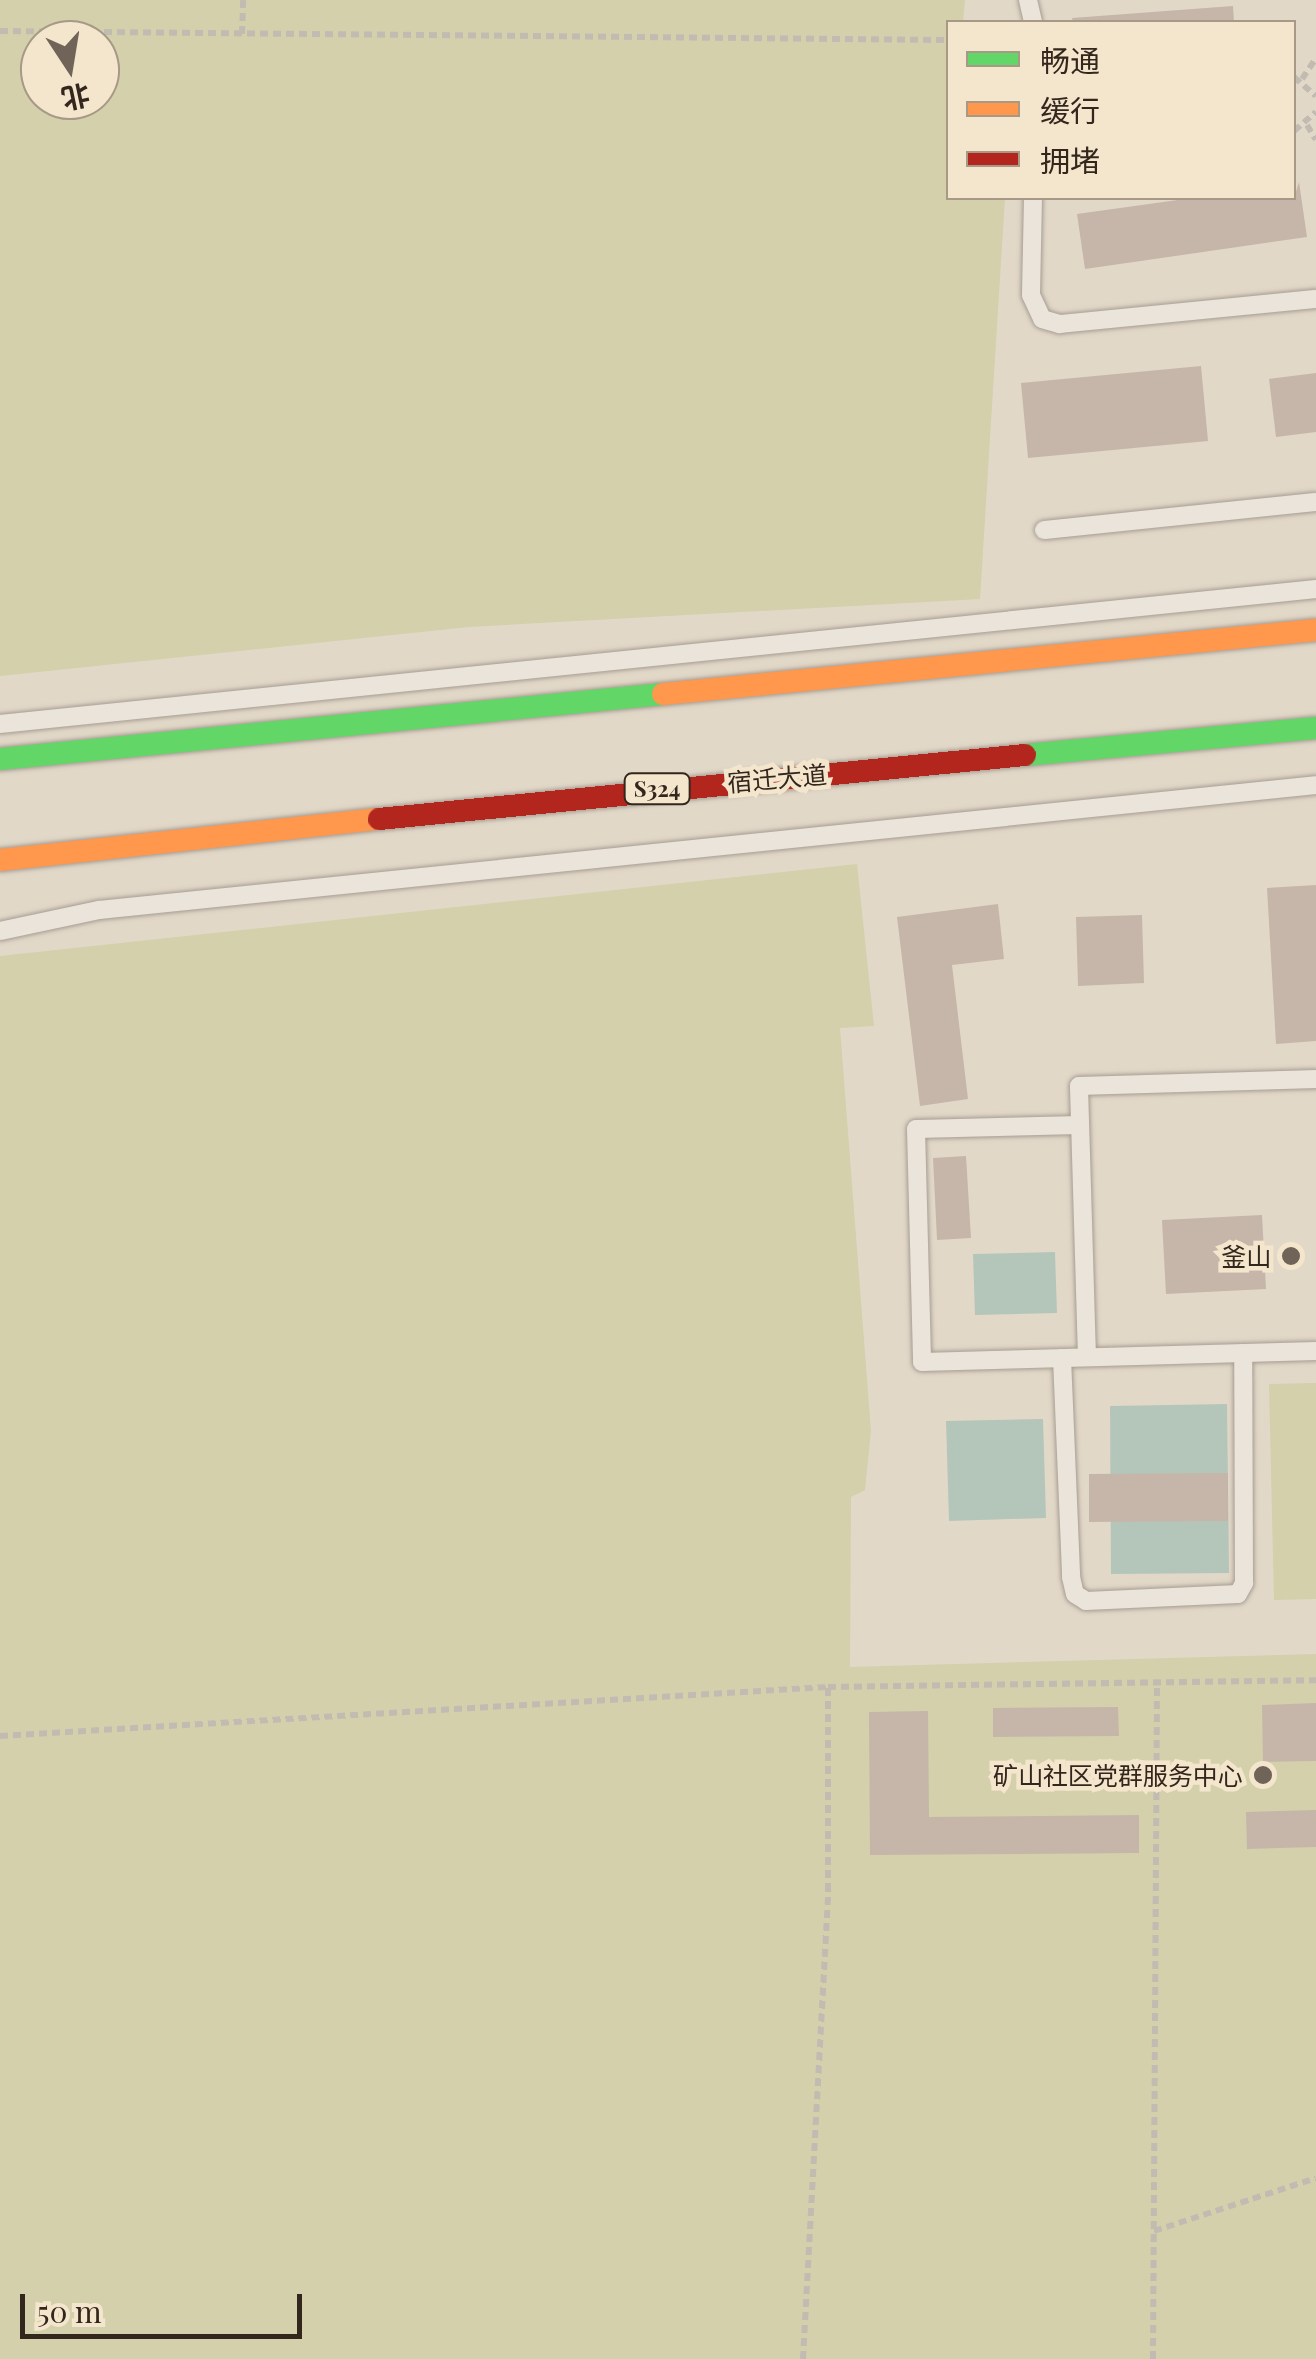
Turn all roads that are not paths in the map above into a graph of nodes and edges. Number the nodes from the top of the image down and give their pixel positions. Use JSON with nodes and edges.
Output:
{"nodes":[{"id":1,"x":1033,"y":200,"type":"edge"},
{"id":2,"x":1316,"y":300,"type":"edge"},
{"id":3,"x":1316,"y":502,"type":"edge"},
{"id":4,"x":1044,"y":530,"type":"dead end"},
{"id":5,"x":1316,"y":589,"type":"edge"},
{"id":6,"x":1316,"y":630,"type":"edge"},
{"id":7,"x":0,"y":724,"type":"edge"},
{"id":8,"x":1316,"y":728,"type":"edge"},
{"id":9,"x":0,"y":759,"type":"edge"},
{"id":10,"x":1316,"y":785,"type":"edge"},
{"id":11,"x":0,"y":860,"type":"edge"},
{"id":12,"x":0,"y":931,"type":"edge"},
{"id":13,"x":1316,"y":1079,"type":"edge"},
{"id":14,"x":1080,"y":1125,"type":"junction"},
{"id":15,"x":1316,"y":1351,"type":"edge"},
{"id":16,"x":1243,"y":1353,"type":"junction"},
{"id":17,"x":1087,"y":1357,"type":"junction"},
{"id":18,"x":1062,"y":1358,"type":"junction"}],
"edges":[{"from":1,"to":2,"type":"lane"},
{"from":3,"to":4,"type":"lane"},
{"from":5,"to":7,"type":"lane"},
{"from":6,"to":9,"type":"main road"},
{"from":8,"to":11,"type":"main road","name":"宿迁大道","number":"S324"},
{"from":10,"to":12,"type":"lane"},
{"from":13,"to":14,"type":"lane"},
{"from":14,"to":17,"type":"lane"},
{"from":14,"to":18,"type":"lane"},
{"from":15,"to":16,"type":"lane"},
{"from":16,"to":17,"type":"lane"},
{"from":16,"to":18,"type":"lane"},
{"from":17,"to":18,"type":"lane"}]}
